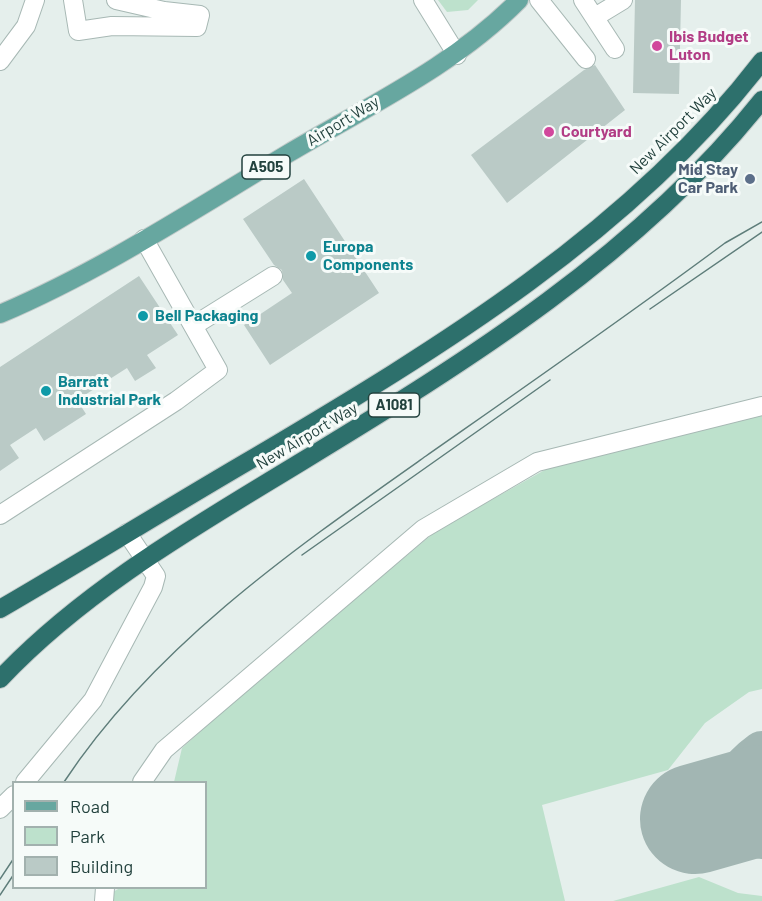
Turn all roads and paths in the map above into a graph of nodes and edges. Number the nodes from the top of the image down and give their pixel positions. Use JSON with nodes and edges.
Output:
{"nodes":[{"id":1,"x":35,"y":0,"type":"edge"},
{"id":2,"x":73,"y":0,"type":"edge"},
{"id":3,"x":116,"y":0,"type":"edge"},
{"id":4,"x":423,"y":0,"type":"edge"},
{"id":5,"x":519,"y":0,"type":"edge"},
{"id":6,"x":539,"y":0,"type":"edge"},
{"id":7,"x":583,"y":0,"type":"edge"},
{"id":8,"x":623,"y":0,"type":"edge"},
{"id":9,"x":595,"y":17,"type":"junction"},
{"id":10,"x":615,"y":49,"type":"dead end"},
{"id":11,"x":457,"y":55,"type":"junction"},
{"id":12,"x":586,"y":59,"type":"dead end"},
{"id":13,"x":0,"y":61,"type":"edge"},
{"id":14,"x":762,"y":61,"type":"edge"},
{"id":15,"x":762,"y":100,"type":"edge"},
{"id":16,"x":144,"y":239,"type":"junction"},
{"id":17,"x":273,"y":276,"type":"dead end"},
{"id":18,"x":0,"y":314,"type":"edge"},
{"id":19,"x":193,"y":326,"type":"junction"},
{"id":20,"x":762,"y":406,"type":"edge"},
{"id":21,"x":0,"y":515,"type":"edge"},
{"id":22,"x":127,"y":533,"type":"junction"},
{"id":23,"x":145,"y":562,"type":"junction"},
{"id":24,"x":0,"y":609,"type":"edge"},
{"id":25,"x":0,"y":679,"type":"edge"},
{"id":26,"x":27,"y":781,"type":"edge"},
{"id":27,"x":143,"y":781,"type":"edge"},
{"id":28,"x":12,"y":797,"type":"edge"},
{"id":29,"x":0,"y":809,"type":"edge"}],
"edges":[{"from":1,"to":13,"type":"lane"},
{"from":2,"to":3,"type":"lane"},
{"from":4,"to":11,"type":"lane"},
{"from":5,"to":11,"type":"main road","name":"Airport Way","number":"A505"},
{"from":6,"to":12,"type":"lane"},
{"from":7,"to":9,"type":"lane"},
{"from":8,"to":9,"type":"lane"},
{"from":9,"to":10,"type":"lane"},
{"from":11,"to":16,"type":"main road","name":"Airport Way","number":"A505"},
{"from":14,"to":22,"type":"highway","name":"New Airport Way","number":"A1081"},
{"from":15,"to":23,"type":"highway","name":"New Airport Way","number":"A1081"},
{"from":16,"to":18,"type":"main road","name":"Airport Way","number":"A505"},
{"from":16,"to":19,"type":"lane"},
{"from":17,"to":19,"type":"lane"},
{"from":19,"to":21,"type":"lane"},
{"from":20,"to":27,"type":"lane"},
{"from":22,"to":23,"type":"lane"},
{"from":22,"to":24,"type":"highway","name":"New Airport Way","number":"A1081"},
{"from":23,"to":25,"type":"highway","name":"New Airport Way","number":"A1081"},
{"from":23,"to":26,"type":"lane"},
{"from":28,"to":29,"type":"lane"}]}
